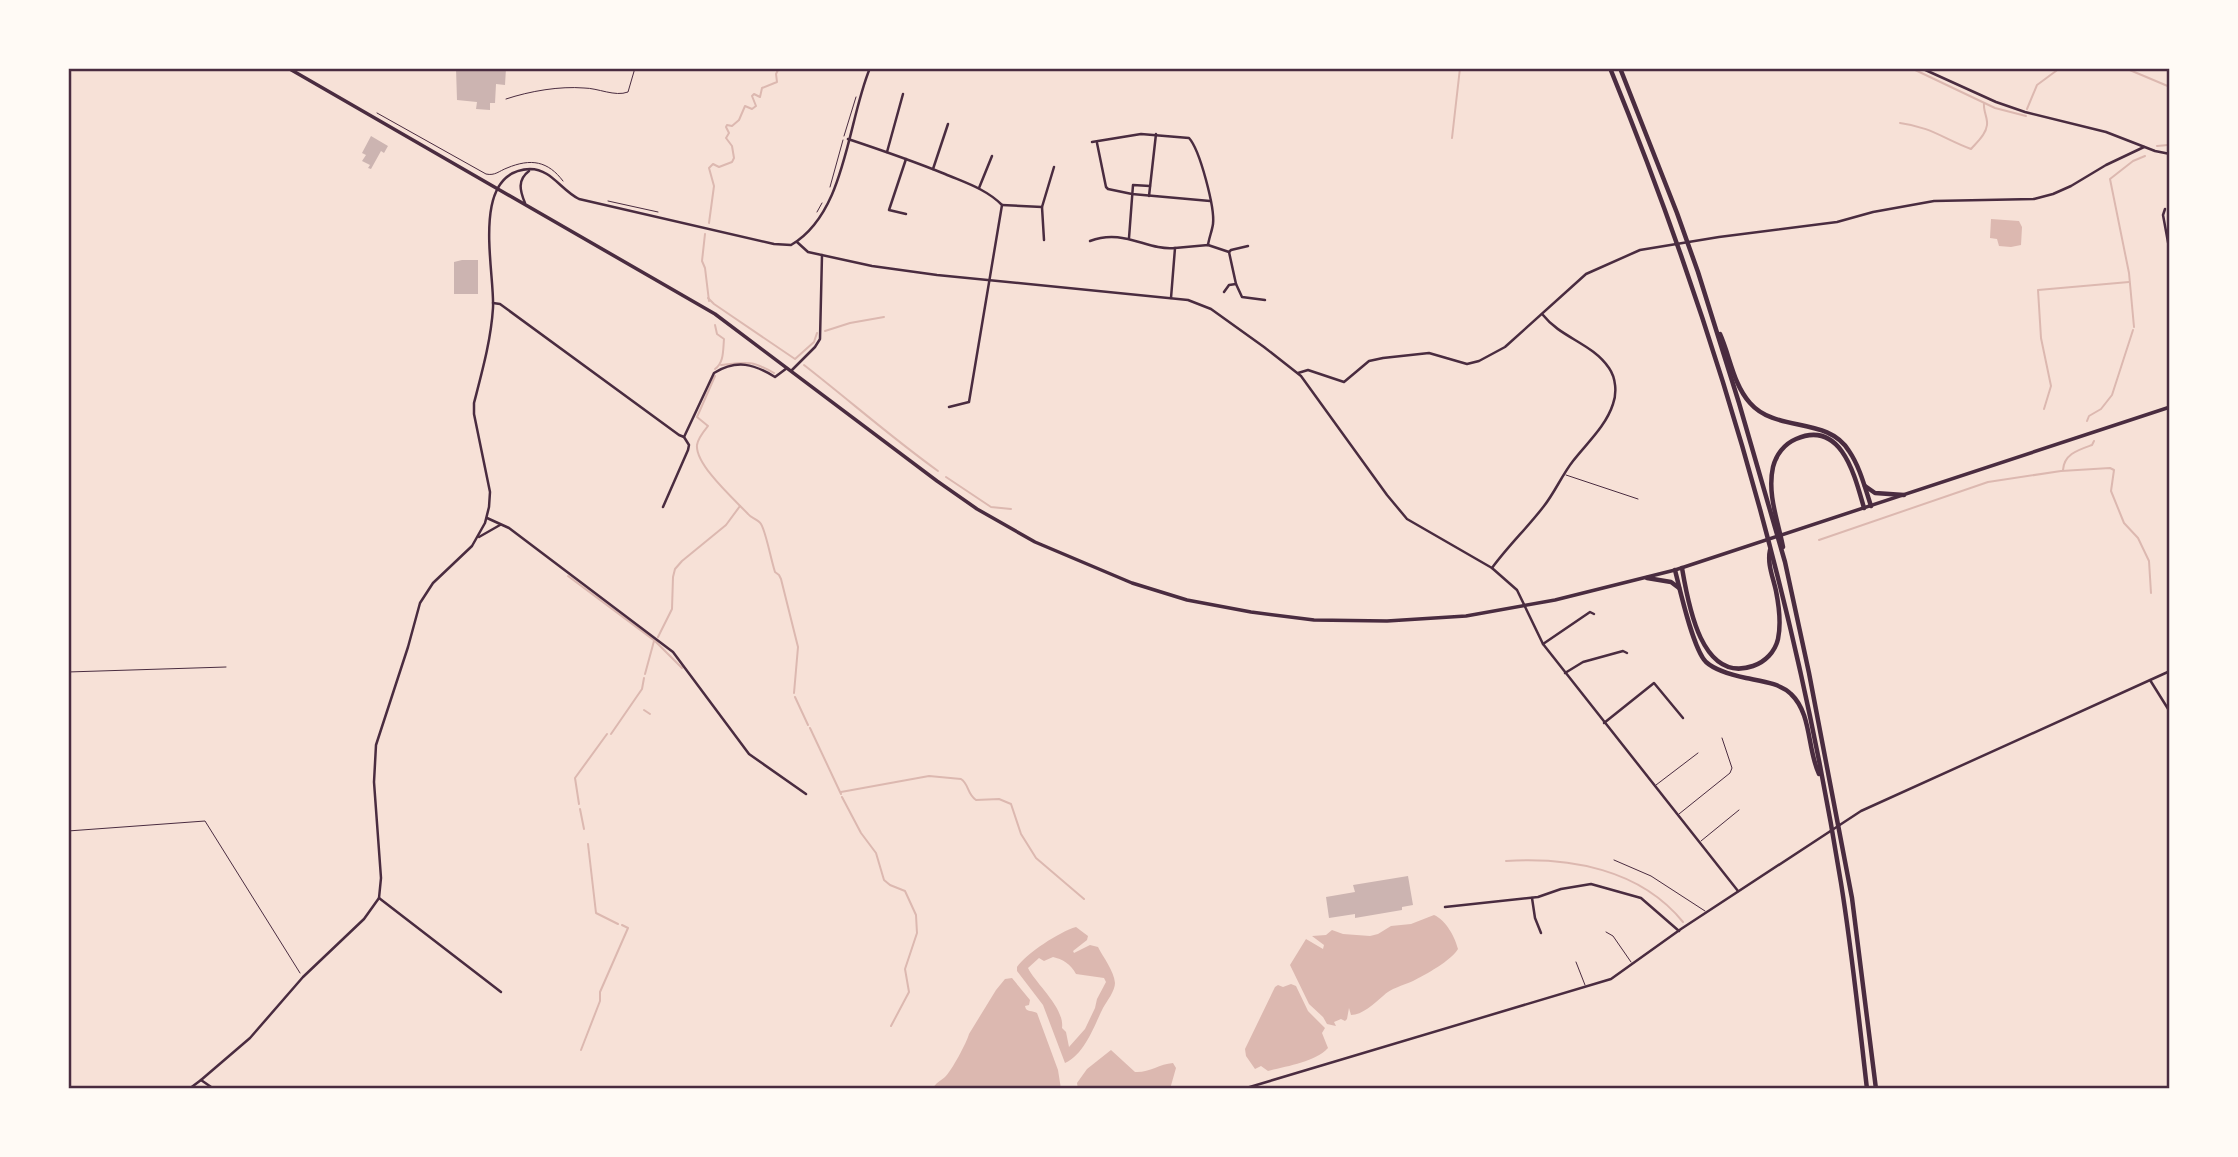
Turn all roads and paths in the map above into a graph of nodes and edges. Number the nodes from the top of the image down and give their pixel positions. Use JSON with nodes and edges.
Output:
{"nodes":[{"id":1,"x":288,"y":68,"type":"edge"},
{"id":2,"x":635,"y":68,"type":"edge"},
{"id":3,"x":870,"y":68,"type":"edge"},
{"id":4,"x":1610,"y":68,"type":"edge"},
{"id":5,"x":1620,"y":68,"type":"edge"},
{"id":6,"x":1921,"y":68,"type":"edge"},
{"id":7,"x":857,"y":91,"type":"dead end"},
{"id":8,"x":902,"y":94,"type":"dead end"},
{"id":9,"x":506,"y":99,"type":"dead end"},
{"id":10,"x":375,"y":112,"type":"dead end"},
{"id":11,"x":948,"y":124,"type":"dead end"},
{"id":12,"x":1156,"y":134,"type":"junction"},
{"id":13,"x":848,"y":139,"type":"junction"},
{"id":14,"x":1092,"y":142,"type":"dead end"},
{"id":15,"x":1097,"y":142,"type":"junction"},
{"id":16,"x":2144,"y":146,"type":"junction"},
{"id":17,"x":887,"y":152,"type":"junction"},
{"id":18,"x":2170,"y":154,"type":"edge"},
{"id":19,"x":992,"y":156,"type":"dead end"},
{"id":20,"x":906,"y":159,"type":"junction"},
{"id":21,"x":533,"y":162,"type":"junction"},
{"id":22,"x":1054,"y":167,"type":"dead end"},
{"id":23,"x":531,"y":169,"type":"junction"},
{"id":24,"x":933,"y":169,"type":"junction"},
{"id":25,"x":565,"y":184,"type":"dead end"},
{"id":26,"x":1150,"y":186,"type":"junction"},
{"id":27,"x":498,"y":187,"type":"junction"},
{"id":28,"x":979,"y":188,"type":"junction"},
{"id":29,"x":829,"y":189,"type":"dead end"},
{"id":30,"x":1132,"y":194,"type":"junction"},
{"id":31,"x":1149,"y":196,"type":"junction"},
{"id":32,"x":824,"y":198,"type":"dead end"},
{"id":33,"x":2170,"y":199,"type":"edge"},
{"id":34,"x":605,"y":200,"type":"dead end"},
{"id":35,"x":1210,"y":201,"type":"junction"},
{"id":36,"x":525,"y":203,"type":"junction"},
{"id":37,"x":1002,"y":205,"type":"junction"},
{"id":38,"x":1042,"y":207,"type":"junction"},
{"id":39,"x":2165,"y":209,"type":"joint"},
{"id":40,"x":906,"y":214,"type":"dead end"},
{"id":41,"x":667,"y":215,"type":"dead end"},
{"id":42,"x":813,"y":217,"type":"dead end"},
{"id":43,"x":1129,"y":238,"type":"junction"},
{"id":44,"x":1044,"y":240,"type":"dead end"},
{"id":45,"x":1090,"y":241,"type":"dead end"},
{"id":46,"x":797,"y":242,"type":"junction"},
{"id":47,"x":2169,"y":242,"type":"edge"},
{"id":48,"x":1208,"y":246,"type":"junction"},
{"id":49,"x":1248,"y":246,"type":"dead end"},
{"id":50,"x":1175,"y":248,"type":"junction"},
{"id":51,"x":1229,"y":252,"type":"junction"},
{"id":52,"x":2170,"y":253,"type":"edge"},
{"id":53,"x":822,"y":255,"type":"junction"},
{"id":54,"x":989,"y":279,"type":"junction"},
{"id":55,"x":1236,"y":284,"type":"junction"},
{"id":56,"x":1224,"y":292,"type":"dead end"},
{"id":57,"x":1171,"y":298,"type":"junction"},
{"id":58,"x":1265,"y":300,"type":"dead end"},
{"id":59,"x":493,"y":303,"type":"junction"},
{"id":60,"x":1711,"y":314,"type":"junction"},
{"id":61,"x":1543,"y":315,"type":"junction"},
{"id":62,"x":789,"y":369,"type":"junction"},
{"id":63,"x":1298,"y":373,"type":"junction"},
{"id":64,"x":949,"y":407,"type":"dead end"},
{"id":65,"x":2170,"y":407,"type":"edge"},
{"id":66,"x":684,"y":436,"type":"junction"},
{"id":67,"x":1564,"y":474,"type":"junction"},
{"id":68,"x":1864,"y":485,"type":"junction"},
{"id":69,"x":1904,"y":495,"type":"junction"},
{"id":70,"x":1638,"y":499,"type":"dead end"},
{"id":71,"x":1871,"y":506,"type":"junction"},
{"id":72,"x":663,"y":507,"type":"dead end"},
{"id":73,"x":1864,"y":508,"type":"junction"},
{"id":74,"x":486,"y":518,"type":"junction"},
{"id":75,"x":500,"y":525,"type":"junction"},
{"id":76,"x":479,"y":537,"type":"junction"},
{"id":77,"x":1770,"y":549,"type":"junction"},
{"id":78,"x":1785,"y":562,"type":"junction"},
{"id":79,"x":1492,"y":568,"type":"junction"},
{"id":80,"x":1682,"y":568,"type":"junction"},
{"id":81,"x":1675,"y":570,"type":"junction"},
{"id":82,"x":1647,"y":578,"type":"junction"},
{"id":83,"x":1680,"y":590,"type":"junction"},
{"id":84,"x":1594,"y":614,"type":"dead end"},
{"id":85,"x":1542,"y":643,"type":"junction"},
{"id":86,"x":1627,"y":653,"type":"dead end"},
{"id":87,"x":226,"y":667,"type":"dead end"},
{"id":88,"x":2170,"y":671,"type":"edge"},
{"id":89,"x":68,"y":672,"type":"edge"},
{"id":90,"x":1566,"y":673,"type":"junction"},
{"id":91,"x":2150,"y":680,"type":"junction"},
{"id":92,"x":2170,"y":712,"type":"edge"},
{"id":93,"x":1683,"y":718,"type":"dead end"},
{"id":94,"x":1604,"y":723,"type":"junction"},
{"id":95,"x":1722,"y":738,"type":"dead end"},
{"id":96,"x":1698,"y":753,"type":"dead end"},
{"id":97,"x":1822,"y":780,"type":"junction"},
{"id":98,"x":1654,"y":786,"type":"junction"},
{"id":99,"x":806,"y":793,"type":"dead end"},
{"id":100,"x":1739,"y":810,"type":"dead end"},
{"id":101,"x":1678,"y":815,"type":"junction"},
{"id":102,"x":68,"y":831,"type":"edge"},
{"id":103,"x":1699,"y":843,"type":"junction"},
{"id":104,"x":1614,"y":860,"type":"dead end"},
{"id":105,"x":1738,"y":891,"type":"junction"},
{"id":106,"x":379,"y":898,"type":"junction"},
{"id":107,"x":1532,"y":898,"type":"junction"},
{"id":108,"x":1445,"y":907,"type":"dead end"},
{"id":109,"x":1707,"y":913,"type":"junction"},
{"id":110,"x":1680,"y":930,"type":"junction"},
{"id":111,"x":1606,"y":932,"type":"dead end"},
{"id":112,"x":1541,"y":933,"type":"dead end"},
{"id":113,"x":1576,"y":962,"type":"dead end"},
{"id":114,"x":1632,"y":964,"type":"junction"},
{"id":115,"x":303,"y":977,"type":"junction"},
{"id":116,"x":1586,"y":987,"type":"junction"},
{"id":117,"x":501,"y":992,"type":"dead end"},
{"id":118,"x":201,"y":1080,"type":"junction"},
{"id":119,"x":189,"y":1089,"type":"edge"},
{"id":120,"x":214,"y":1089,"type":"edge"},
{"id":121,"x":1243,"y":1089,"type":"edge"},
{"id":122,"x":1867,"y":1089,"type":"edge"},
{"id":123,"x":1876,"y":1089,"type":"edge"}],
"edges":[{"from":1,"to":27,"type":"main road"},
{"from":2,"to":9,"type":"path"},
{"from":3,"to":13,"type":"street"},
{"from":4,"to":77,"type":"highway"},
{"from":5,"to":60,"type":"highway"},
{"from":6,"to":16,"type":"street"},
{"from":7,"to":29,"type":"path"},
{"from":8,"to":17,"type":"street"},
{"from":10,"to":21,"type":"path"},
{"from":11,"to":24,"type":"street"},
{"from":12,"to":15,"type":"street"},
{"from":12,"to":26,"type":"street"},
{"from":12,"to":35,"type":"street"},
{"from":13,"to":17,"type":"street"},
{"from":13,"to":46,"type":"street"},
{"from":14,"to":15,"type":"street"},
{"from":15,"to":30,"type":"street"},
{"from":16,"to":18,"type":"street"},
{"from":16,"to":61,"type":"street"},
{"from":17,"to":20,"type":"street"},
{"from":19,"to":28,"type":"street"},
{"from":20,"to":24,"type":"street"},
{"from":20,"to":40,"type":"street"},
{"from":21,"to":23,"type":"lane"},
{"from":21,"to":25,"type":"path"},
{"from":22,"to":38,"type":"street"},
{"from":23,"to":27,"type":"street"},
{"from":23,"to":36,"type":"street"},
{"from":23,"to":46,"type":"street"},
{"from":24,"to":28,"type":"street"},
{"from":26,"to":30,"type":"street"},
{"from":26,"to":31,"type":"street"},
{"from":27,"to":36,"type":"main road"},
{"from":27,"to":59,"type":"street"},
{"from":28,"to":37,"type":"street"},
{"from":30,"to":31,"type":"street"},
{"from":30,"to":43,"type":"street"},
{"from":31,"to":35,"type":"street"},
{"from":32,"to":42,"type":"path"},
{"from":33,"to":39,"type":"path"},
{"from":34,"to":41,"type":"path"},
{"from":35,"to":48,"type":"street"},
{"from":36,"to":62,"type":"main road"},
{"from":37,"to":38,"type":"street"},
{"from":37,"to":54,"type":"street"},
{"from":38,"to":44,"type":"street"},
{"from":39,"to":47,"type":"street"},
{"from":43,"to":45,"type":"street"},
{"from":43,"to":50,"type":"street"},
{"from":46,"to":53,"type":"street"},
{"from":47,"to":52,"type":"street"},
{"from":48,"to":50,"type":"street"},
{"from":48,"to":51,"type":"street"},
{"from":49,"to":51,"type":"street"},
{"from":50,"to":57,"type":"street"},
{"from":51,"to":55,"type":"street"},
{"from":53,"to":54,"type":"street"},
{"from":53,"to":62,"type":"street"},
{"from":54,"to":57,"type":"street"},
{"from":54,"to":64,"type":"street"},
{"from":55,"to":56,"type":"street"},
{"from":55,"to":58,"type":"street"},
{"from":57,"to":63,"type":"street"},
{"from":59,"to":66,"type":"street"},
{"from":59,"to":74,"type":"street"},
{"from":60,"to":68,"type":"highway"},
{"from":60,"to":78,"type":"highway"},
{"from":61,"to":63,"type":"street"},
{"from":61,"to":67,"type":"street"},
{"from":62,"to":66,"type":"street"},
{"from":62,"to":82,"type":"main road"},
{"from":63,"to":79,"type":"street"},
{"from":65,"to":69,"type":"main road"},
{"from":66,"to":72,"type":"street"},
{"from":67,"to":70,"type":"lane"},
{"from":67,"to":79,"type":"street"},
{"from":68,"to":69,"type":"highway"},
{"from":68,"to":71,"type":"highway"},
{"from":69,"to":71,"type":"main road"},
{"from":71,"to":73,"type":"main road"},
{"from":73,"to":78,"type":"highway"},
{"from":73,"to":80,"type":"main road"},
{"from":74,"to":75,"type":"street"},
{"from":74,"to":76,"type":"street"},
{"from":75,"to":76,"type":"street"},
{"from":75,"to":99,"type":"street"},
{"from":76,"to":106,"type":"street"},
{"from":77,"to":80,"type":"highway"},
{"from":77,"to":97,"type":"highway"},
{"from":78,"to":123,"type":"highway"},
{"from":79,"to":85,"type":"street"},
{"from":80,"to":81,"type":"main road"},
{"from":81,"to":82,"type":"main road"},
{"from":81,"to":83,"type":"highway"},
{"from":82,"to":83,"type":"highway"},
{"from":83,"to":97,"type":"highway"},
{"from":84,"to":85,"type":"street"},
{"from":85,"to":90,"type":"street"},
{"from":86,"to":90,"type":"street"},
{"from":87,"to":89,"type":"path"},
{"from":88,"to":91,"type":"street"},
{"from":90,"to":94,"type":"street"},
{"from":91,"to":92,"type":"street"},
{"from":91,"to":105,"type":"street"},
{"from":93,"to":94,"type":"street"},
{"from":94,"to":98,"type":"street"},
{"from":95,"to":101,"type":"lane"},
{"from":96,"to":98,"type":"lane"},
{"from":97,"to":122,"type":"highway"},
{"from":98,"to":101,"type":"street"},
{"from":100,"to":103,"type":"lane"},
{"from":101,"to":103,"type":"street"},
{"from":102,"to":115,"type":"path"},
{"from":103,"to":105,"type":"street"},
{"from":104,"to":109,"type":"lane"},
{"from":105,"to":109,"type":"street"},
{"from":106,"to":115,"type":"street"},
{"from":106,"to":117,"type":"street"},
{"from":107,"to":108,"type":"street"},
{"from":107,"to":110,"type":"street"},
{"from":107,"to":112,"type":"street"},
{"from":109,"to":110,"type":"street"},
{"from":110,"to":114,"type":"street"},
{"from":111,"to":114,"type":"lane"},
{"from":113,"to":116,"type":"lane"},
{"from":114,"to":116,"type":"street"},
{"from":115,"to":118,"type":"street"},
{"from":116,"to":121,"type":"street"},
{"from":118,"to":119,"type":"street"},
{"from":118,"to":120,"type":"street"}]}
